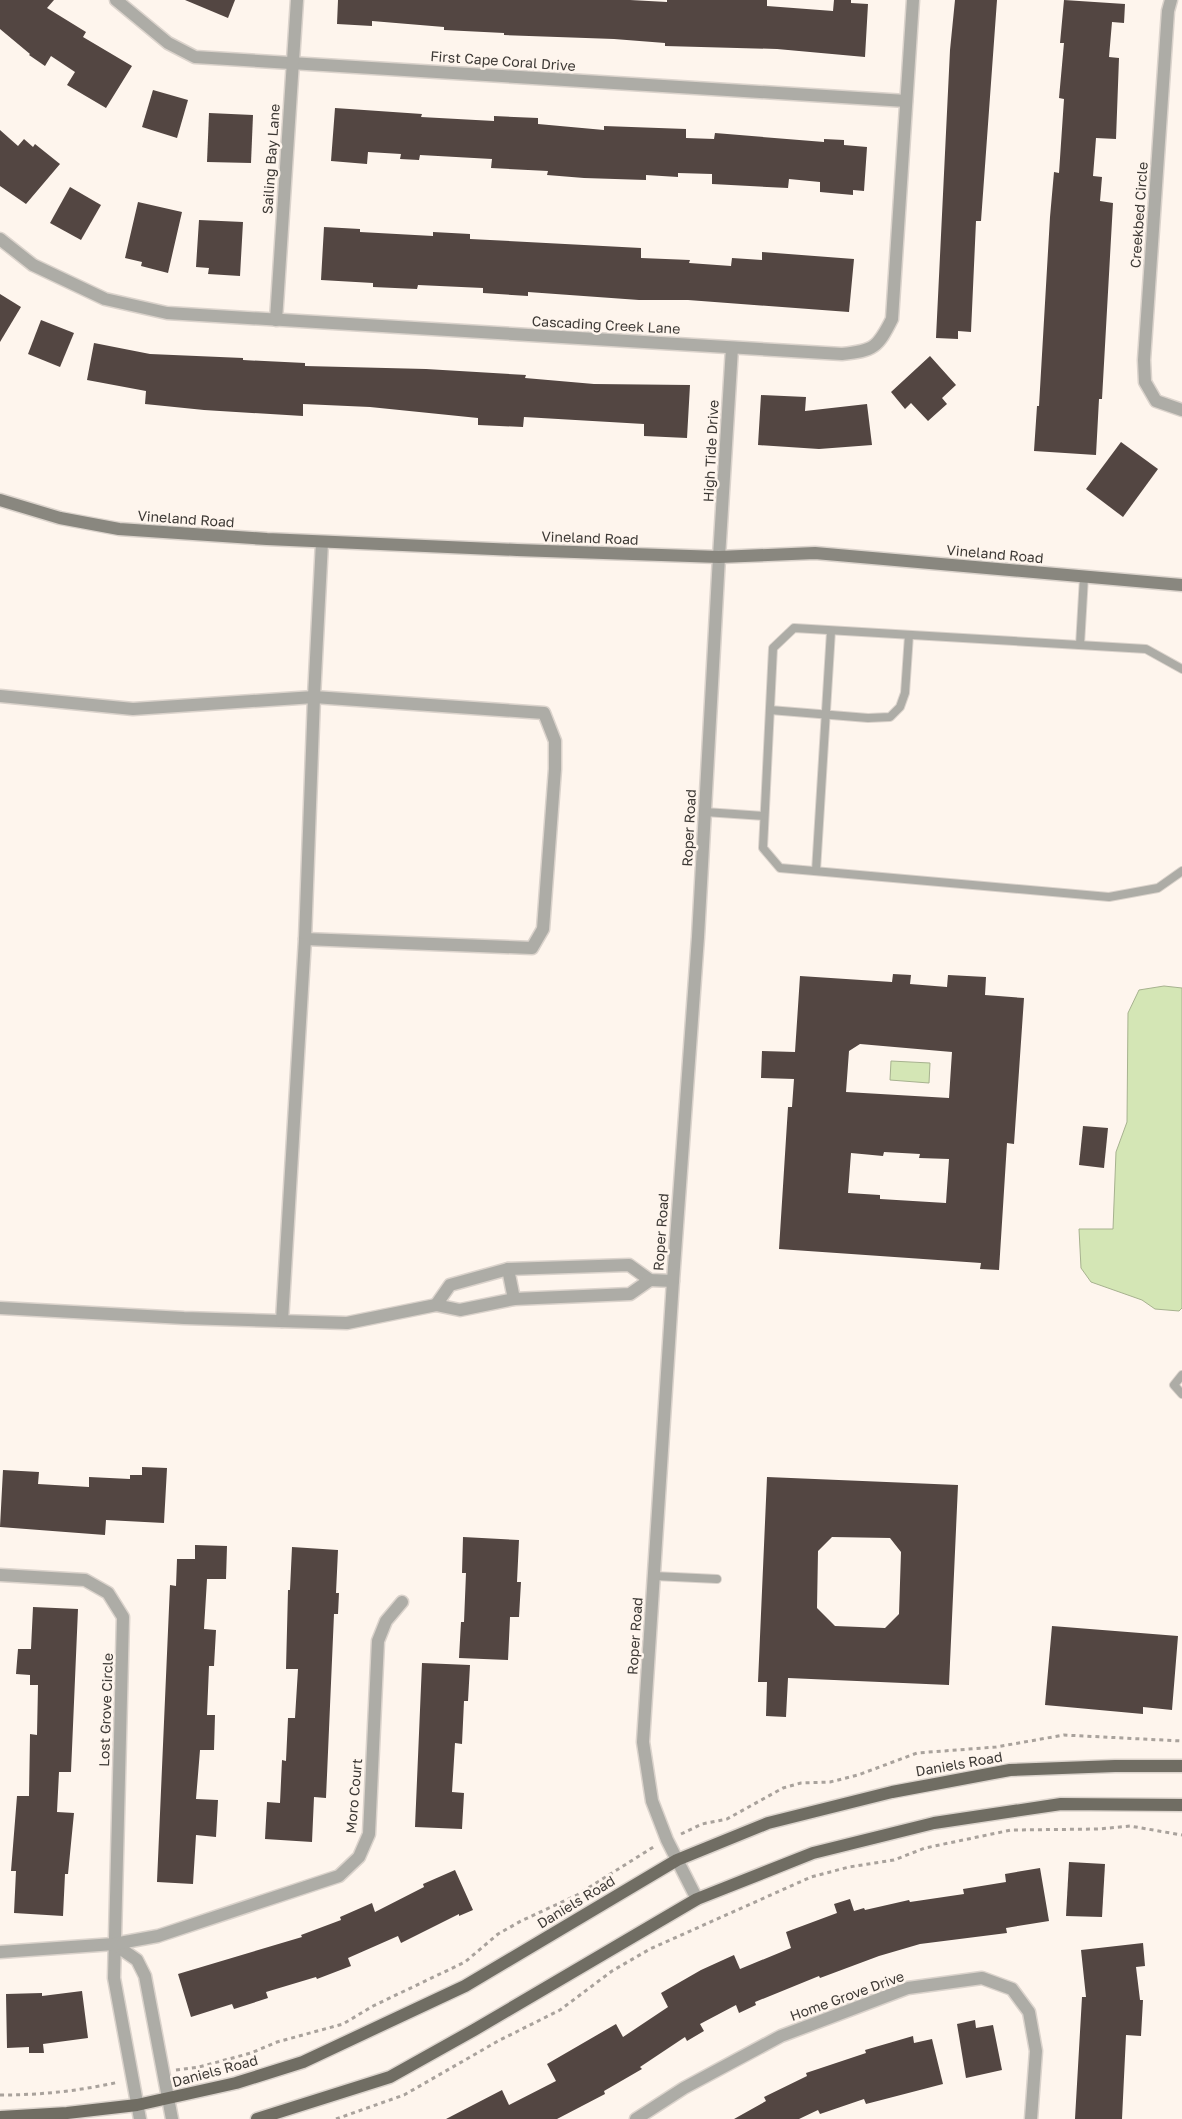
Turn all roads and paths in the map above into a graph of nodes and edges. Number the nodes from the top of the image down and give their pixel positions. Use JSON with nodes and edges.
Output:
{"nodes":[{"id":1,"x":116,"y":0,"type":"edge"},
{"id":2,"x":296,"y":0,"type":"edge"},
{"id":3,"x":913,"y":0,"type":"edge"},
{"id":4,"x":1171,"y":0,"type":"edge"},
{"id":5,"x":292,"y":63,"type":"junction"},
{"id":6,"x":906,"y":101,"type":"junction"},
{"id":7,"x":0,"y":239,"type":"edge"},
{"id":8,"x":276,"y":320,"type":"junction"},
{"id":9,"x":732,"y":348,"type":"junction"},
{"id":10,"x":1182,"y":410,"type":"edge"},
{"id":11,"x":0,"y":500,"type":"edge"},
{"id":12,"x":322,"y":542,"type":"junction"},
{"id":13,"x":719,"y":557,"type":"junction"},
{"id":14,"x":1084,"y":577,"type":"junction"},
{"id":15,"x":1182,"y":585,"type":"edge"},
{"id":16,"x":831,"y":631,"type":"junction"},
{"id":17,"x":909,"y":635,"type":"junction"},
{"id":18,"x":1080,"y":645,"type":"junction"},
{"id":19,"x":1182,"y":669,"type":"edge"},
{"id":20,"x":0,"y":696,"type":"edge"},
{"id":21,"x":314,"y":697,"type":"junction"},
{"id":22,"x":770,"y":710,"type":"junction"},
{"id":23,"x":826,"y":715,"type":"junction"},
{"id":24,"x":705,"y":812,"type":"junction"},
{"id":25,"x":764,"y":816,"type":"junction"},
{"id":26,"x":1182,"y":870,"type":"edge"},
{"id":27,"x":816,"y":871,"type":"junction"},
{"id":28,"x":305,"y":939,"type":"junction"},
{"id":29,"x":508,"y":1269,"type":"junction"},
{"id":30,"x":650,"y":1280,"type":"junction"},
{"id":31,"x":673,"y":1281,"type":"junction"},
{"id":32,"x":514,"y":1299,"type":"junction"},
{"id":33,"x":436,"y":1305,"type":"junction"},
{"id":34,"x":0,"y":1308,"type":"edge"},
{"id":35,"x":282,"y":1321,"type":"junction"},
{"id":36,"x":1182,"y":1375,"type":"edge"},
{"id":37,"x":1182,"y":1394,"type":"edge"},
{"id":38,"x":0,"y":1576,"type":"edge"},
{"id":39,"x":654,"y":1576,"type":"junction"},
{"id":40,"x":717,"y":1579,"type":"dead end"},
{"id":41,"x":402,"y":1602,"type":"dead end"},
{"id":42,"x":1182,"y":1766,"type":"edge"},
{"id":43,"x":1182,"y":1805,"type":"edge"},
{"id":44,"x":1182,"y":1834,"type":"edge"},
{"id":45,"x":677,"y":1860,"type":"junction"},
{"id":46,"x":697,"y":1899,"type":"junction"},
{"id":47,"x":114,"y":1944,"type":"junction"},
{"id":48,"x":0,"y":1952,"type":"edge"},
{"id":49,"x":168,"y":2099,"type":"junction"},
{"id":50,"x":137,"y":2105,"type":"junction"},
{"id":51,"x":0,"y":2118,"type":"edge"},
{"id":52,"x":140,"y":2119,"type":"edge"},
{"id":53,"x":172,"y":2119,"type":"edge"},
{"id":54,"x":257,"y":2119,"type":"edge"},
{"id":55,"x":336,"y":2119,"type":"edge"},
{"id":56,"x":636,"y":2119,"type":"edge"},
{"id":57,"x":1031,"y":2119,"type":"edge"}],
"edges":[{"from":1,"to":5,"type":"street","name":"First Cape Coral Drive"},
{"from":2,"to":5,"type":"street","name":"Sailing Bay Lane"},
{"from":3,"to":6,"type":"street","name":"Cascading Creek Lane"},
{"from":4,"to":10,"type":"street","name":"Creekbed Circle"},
{"from":5,"to":6,"type":"street","name":"First Cape Coral Drive"},
{"from":5,"to":8,"type":"street","name":"Sailing Bay Lane"},
{"from":6,"to":9,"type":"street","name":"Cascading Creek Lane"},
{"from":7,"to":8,"type":"street","name":"Cascading Creek Lane"},
{"from":8,"to":9,"type":"street","name":"Cascading Creek Lane"},
{"from":9,"to":13,"type":"street","name":"High Tide Drive"},
{"from":11,"to":12,"type":"main road","name":"Vineland Road"},
{"from":12,"to":13,"type":"main road","name":"Vineland Road"},
{"from":12,"to":21,"type":"street"},
{"from":13,"to":14,"type":"main road","name":"Vineland Road"},
{"from":13,"to":24,"type":"street","name":"Roper Road"},
{"from":14,"to":15,"type":"main road","name":"Vineland Road"},
{"from":14,"to":18,"type":"lane"},
{"from":16,"to":17,"type":"lane"},
{"from":16,"to":22,"type":"lane"},
{"from":16,"to":23,"type":"lane"},
{"from":17,"to":18,"type":"lane"},
{"from":17,"to":23,"type":"lane"},
{"from":18,"to":19,"type":"lane"},
{"from":20,"to":21,"type":"street"},
{"from":21,"to":28,"type":"street"},
{"from":21,"to":28,"type":"street"},
{"from":22,"to":23,"type":"lane"},
{"from":22,"to":25,"type":"lane"},
{"from":23,"to":27,"type":"lane"},
{"from":24,"to":25,"type":"lane"},
{"from":24,"to":31,"type":"street","name":"Roper Road"},
{"from":25,"to":27,"type":"lane"},
{"from":26,"to":27,"type":"lane"},
{"from":28,"to":35,"type":"street"},
{"from":29,"to":30,"type":"street"},
{"from":29,"to":32,"type":"street"},
{"from":29,"to":33,"type":"street"},
{"from":30,"to":31,"type":"street"},
{"from":30,"to":32,"type":"street"},
{"from":31,"to":39,"type":"street","name":"Roper Road"},
{"from":32,"to":33,"type":"street"},
{"from":33,"to":35,"type":"street"},
{"from":34,"to":35,"type":"street"},
{"from":36,"to":37,"type":"lane"},
{"from":38,"to":47,"type":"street","name":"Lost Grove Circle"},
{"from":39,"to":40,"type":"lane"},
{"from":39,"to":45,"type":"street","name":"Roper Road"},
{"from":41,"to":47,"type":"street","name":"Moro Court"},
{"from":42,"to":45,"type":"main road","name":"Daniels Road"},
{"from":43,"to":46,"type":"main road"},
{"from":44,"to":55,"type":"path"},
{"from":45,"to":46,"type":"street","name":"Roper Road"},
{"from":45,"to":49,"type":"main road","name":"Daniels Road"},
{"from":46,"to":54,"type":"main road"},
{"from":47,"to":48,"type":"street"},
{"from":47,"to":49,"type":"street"},
{"from":47,"to":50,"type":"street","name":"Lost Grove Circle"},
{"from":49,"to":50,"type":"main road","name":"Daniels Road"},
{"from":49,"to":53,"type":"street"},
{"from":50,"to":51,"type":"main road","name":"Daniels Road"},
{"from":50,"to":52,"type":"street","name":"Lost Grove Circle"},
{"from":56,"to":57,"type":"street","name":"Home Grove Drive"}]}
